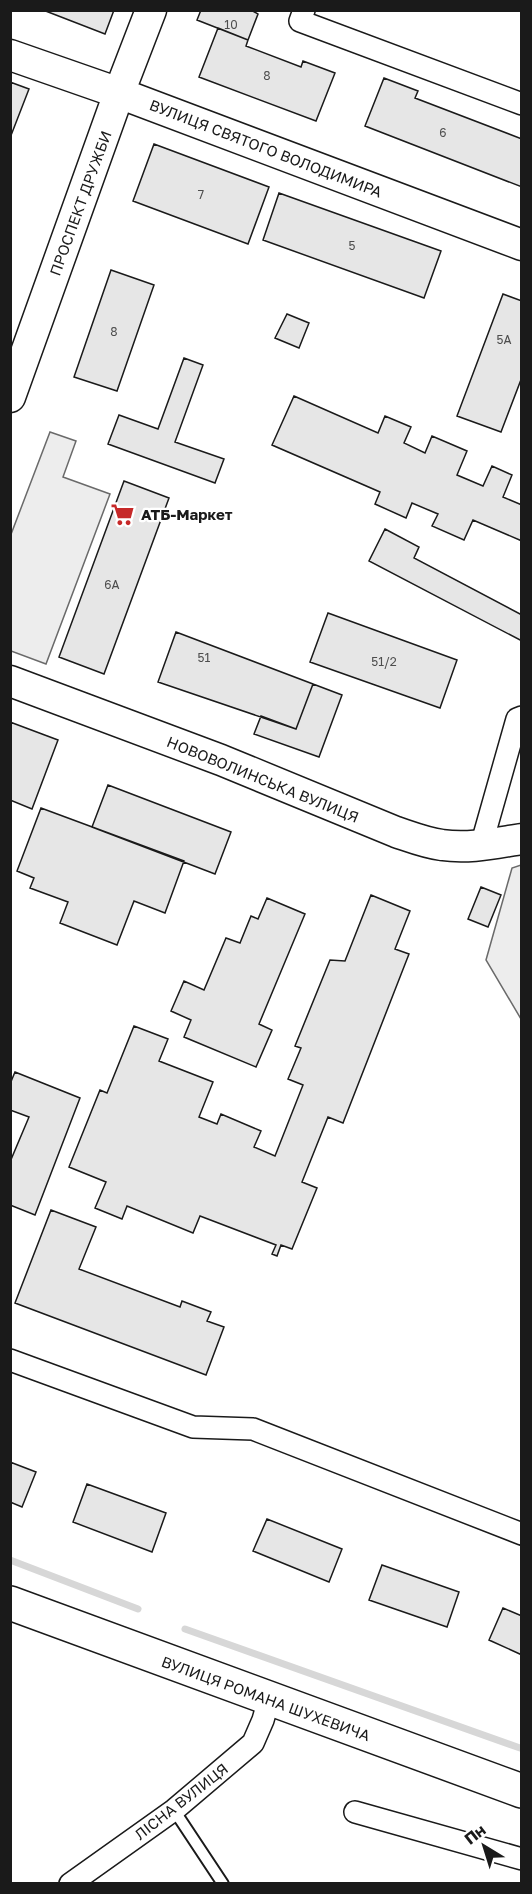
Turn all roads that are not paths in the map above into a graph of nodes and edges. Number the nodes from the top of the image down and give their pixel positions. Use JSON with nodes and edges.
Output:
{"nodes":[{"id":1,"x":151,"y":10,"type":"edge"},
{"id":2,"x":304,"y":10,"type":"edge"},
{"id":3,"x":10,"y":55,"type":"edge"},
{"id":4,"x":119,"y":93,"type":"junction"},
{"id":5,"x":522,"y":104,"type":"edge"},
{"id":6,"x":522,"y":244,"type":"edge"},
{"id":7,"x":10,"y":397,"type":"edge"},
{"id":8,"x":10,"y":681,"type":"edge"},
{"id":9,"x":522,"y":717,"type":"edge"},
{"id":10,"x":522,"y":839,"type":"edge"},
{"id":11,"x":481,"y":846,"type":"junction"},
{"id":12,"x":10,"y":1360,"type":"edge"},
{"id":13,"x":522,"y":1534,"type":"edge"},
{"id":14,"x":10,"y":1604,"type":"edge"},
{"id":15,"x":269,"y":1699,"type":"junction"},
{"id":16,"x":522,"y":1791,"type":"edge"},
{"id":17,"x":174,"y":1810,"type":"junction"},
{"id":18,"x":355,"y":1812,"type":"dead end"},
{"id":19,"x":522,"y":1859,"type":"edge"},
{"id":20,"x":70,"y":1884,"type":"edge"},
{"id":21,"x":223,"y":1884,"type":"edge"}],
"edges":[{"from":1,"to":4,"type":"street","name":"ПРОСПЕКТ ДРУЖБИ"},
{"from":2,"to":5,"type":"street"},
{"from":3,"to":4,"type":"street","name":"ВУЛИЦЯ СВЯТОГО ВОЛОДИМИРА"},
{"from":4,"to":6,"type":"street","name":"ВУЛИЦЯ СВЯТОГО ВОЛОДИМИРА"},
{"from":4,"to":7,"type":"street","name":"ПРОСПЕКТ ДРУЖБИ"},
{"from":8,"to":11,"type":"street","name":"НОВОВОЛИНСЬКА ВУЛИЦЯ"},
{"from":9,"to":11,"type":"street"},
{"from":10,"to":11,"type":"street","name":"НОВОВОЛИНСЬКА ВУЛИЦЯ"},
{"from":12,"to":13,"type":"street"},
{"from":14,"to":15,"type":"main road","name":"ВУЛИЦЯ РОМАНА ШУХЕВИЧА"},
{"from":15,"to":16,"type":"main road","name":"ВУЛИЦЯ РОМАНА ШУХЕВИЧА"},
{"from":15,"to":17,"type":"street","name":"ЛІСНА ВУЛИЦЯ"},
{"from":17,"to":20,"type":"street","name":"ЛІСНА ВУЛИЦЯ"},
{"from":17,"to":21,"type":"lane"},
{"from":18,"to":19,"type":"street"}]}
